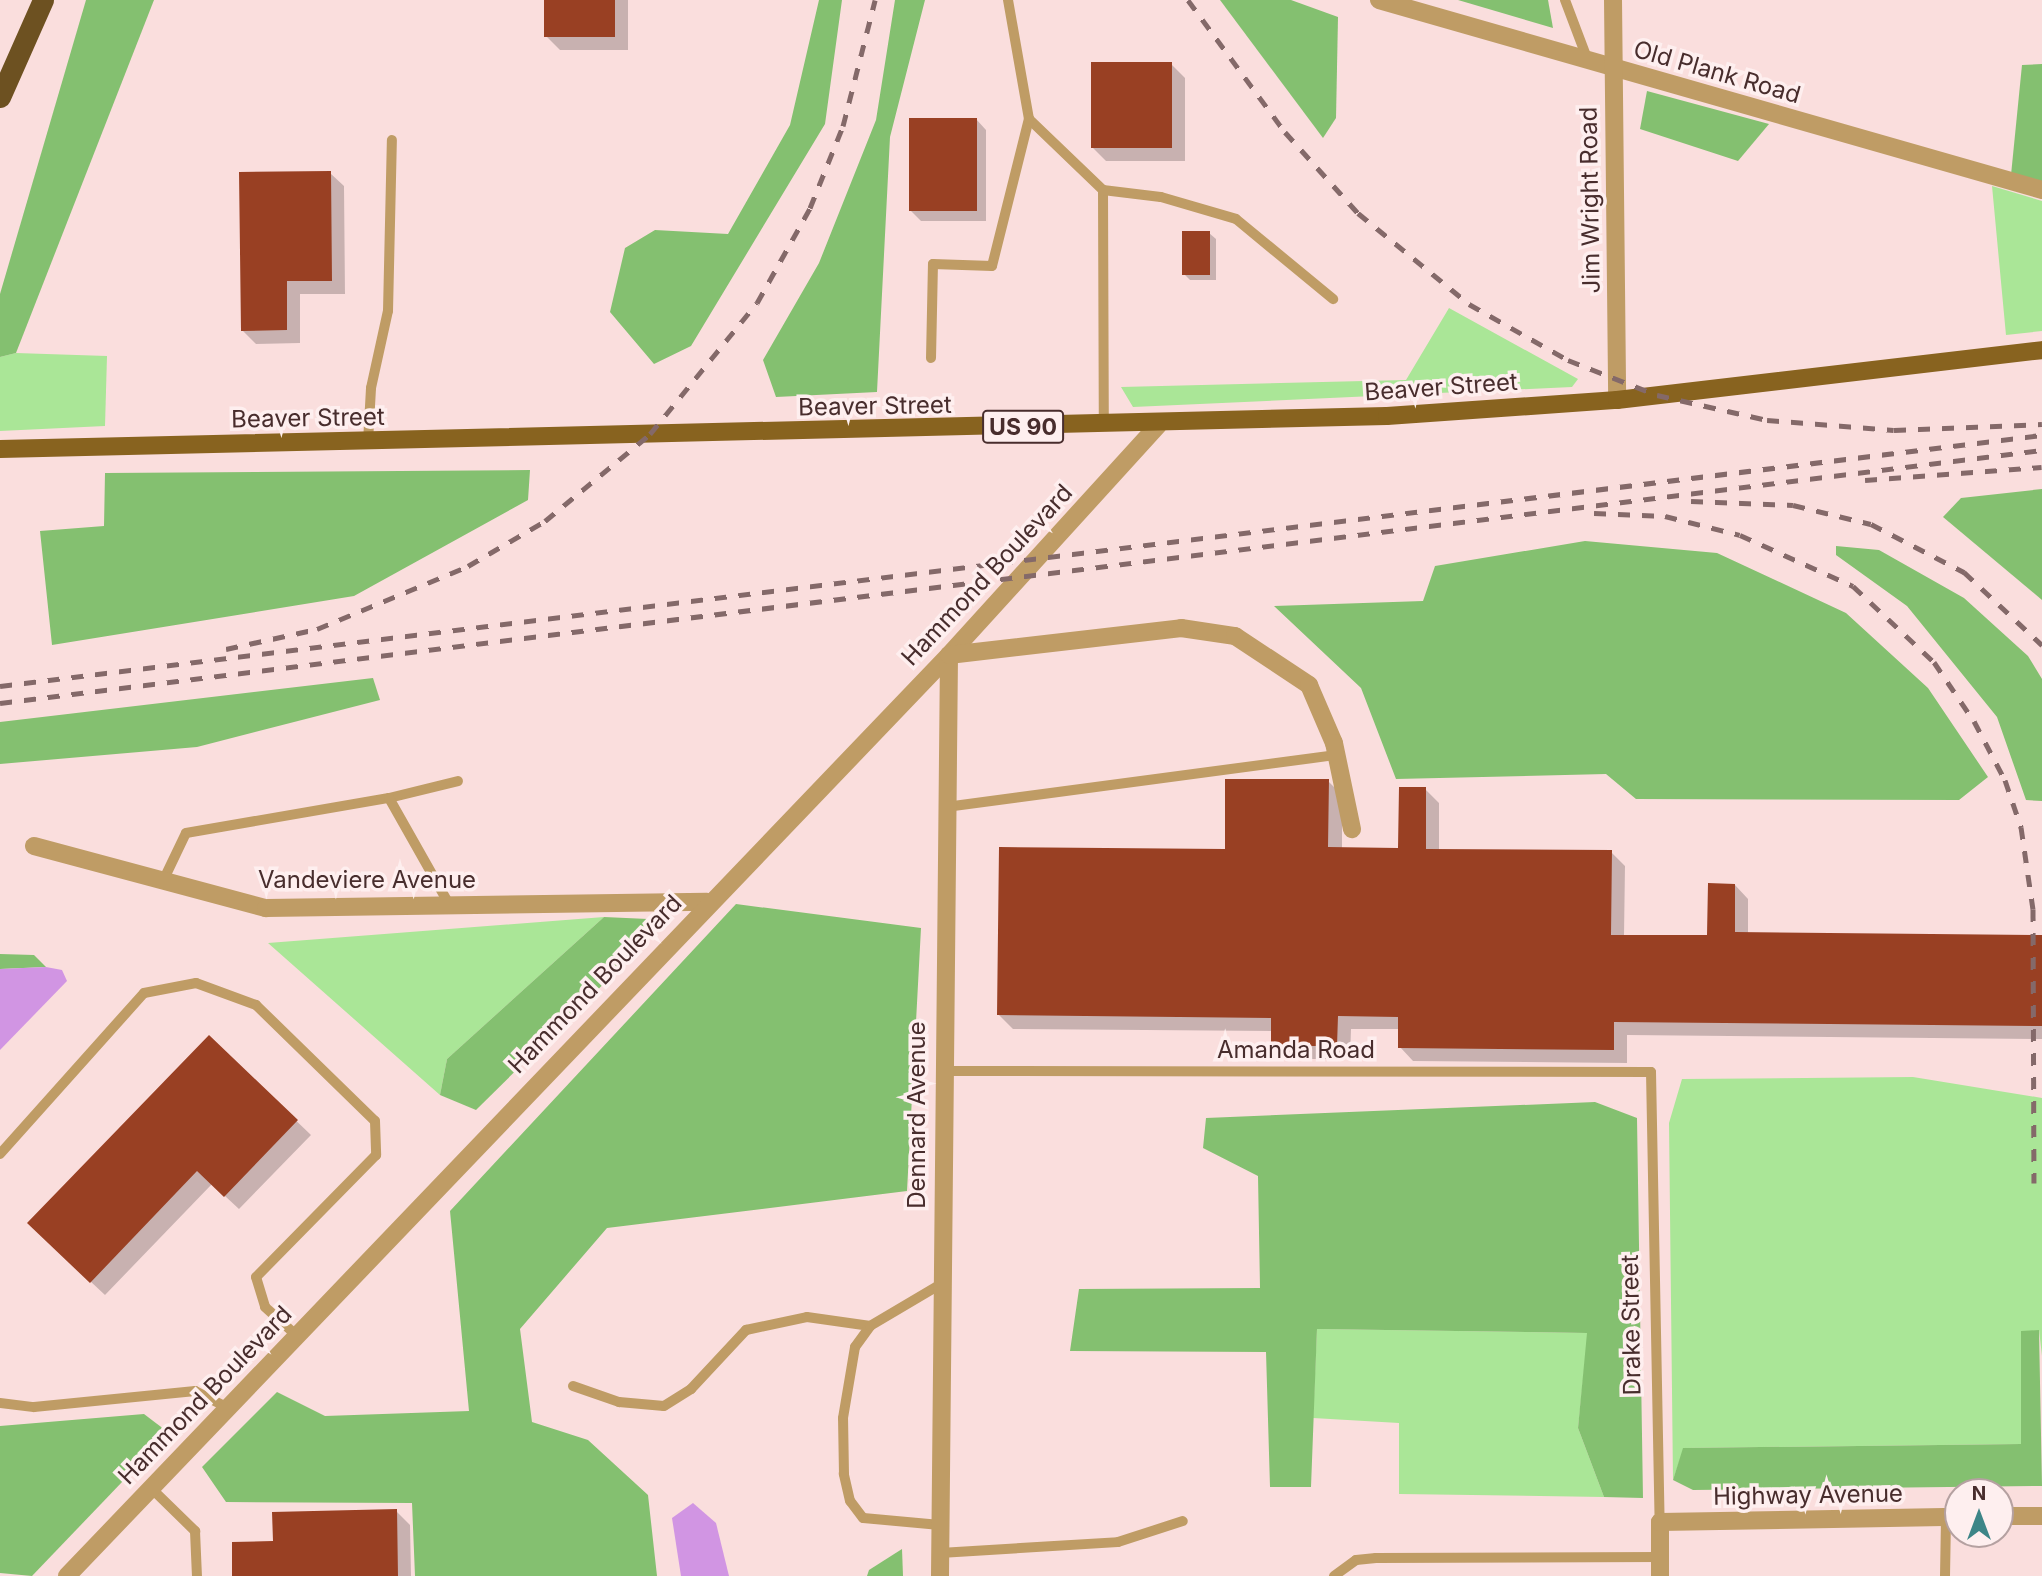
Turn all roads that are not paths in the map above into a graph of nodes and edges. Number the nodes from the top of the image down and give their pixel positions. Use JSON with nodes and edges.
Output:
{"nodes":[{"id":1,"x":43,"y":0,"type":"edge"},
{"id":2,"x":1008,"y":0,"type":"edge"},
{"id":3,"x":1380,"y":0,"type":"edge"},
{"id":4,"x":1565,"y":0,"type":"edge"},
{"id":5,"x":1613,"y":0,"type":"edge"},
{"id":6,"x":1589,"y":62,"type":"junction"},
{"id":7,"x":1613,"y":68,"type":"junction"},
{"id":8,"x":0,"y":97,"type":"edge"},
{"id":9,"x":1029,"y":119,"type":"junction"},
{"id":10,"x":392,"y":140,"type":"dead end"},
{"id":11,"x":1103,"y":190,"type":"junction"},
{"id":12,"x":2042,"y":190,"type":"edge"},
{"id":13,"x":1333,"y":299,"type":"dead end"},
{"id":14,"x":2042,"y":350,"type":"edge"},
{"id":15,"x":930,"y":358,"type":"dead end"},
{"id":16,"x":1617,"y":400,"type":"junction"},
{"id":17,"x":1158,"y":425,"type":"junction"},
{"id":18,"x":1104,"y":426,"type":"junction"},
{"id":19,"x":368,"y":442,"type":"junction"},
{"id":20,"x":0,"y":449,"type":"edge"},
{"id":21,"x":949,"y":654,"type":"junction"},
{"id":22,"x":1336,"y":755,"type":"junction"},
{"id":23,"x":458,"y":781,"type":"dead end"},
{"id":24,"x":389,"y":798,"type":"junction"},
{"id":25,"x":946,"y":807,"type":"junction"},
{"id":26,"x":1352,"y":830,"type":"dead end"},
{"id":27,"x":34,"y":846,"type":"dead end"},
{"id":28,"x":163,"y":881,"type":"junction"},
{"id":29,"x":707,"y":902,"type":"junction"},
{"id":30,"x":450,"y":906,"type":"junction"},
{"id":31,"x":942,"y":1070,"type":"junction"},
{"id":32,"x":1651,"y":1072,"type":"joint"},
{"id":33,"x":0,"y":1154,"type":"edge"},
{"id":34,"x":941,"y":1284,"type":"junction"},
{"id":35,"x":870,"y":1326,"type":"junction"},
{"id":36,"x":296,"y":1335,"type":"junction"},
{"id":37,"x":573,"y":1386,"type":"dead end"},
{"id":38,"x":0,"y":1403,"type":"edge"},
{"id":39,"x":227,"y":1407,"type":"junction"},
{"id":40,"x":151,"y":1488,"type":"junction"},
{"id":41,"x":2014,"y":1516,"type":"edge"},
{"id":42,"x":2042,"y":1516,"type":"edge"},
{"id":43,"x":1944,"y":1517,"type":"edge"},
{"id":44,"x":1183,"y":1521,"type":"dead end"},
{"id":45,"x":1660,"y":1522,"type":"junction"},
{"id":46,"x":940,"y":1525,"type":"junction"},
{"id":47,"x":1948,"y":1548,"type":"edge"},
{"id":48,"x":940,"y":1553,"type":"junction"},
{"id":49,"x":1660,"y":1557,"type":"junction"},
{"id":50,"x":67,"y":1576,"type":"edge"},
{"id":51,"x":197,"y":1576,"type":"edge"},
{"id":52,"x":940,"y":1576,"type":"edge"},
{"id":53,"x":1334,"y":1576,"type":"edge"},
{"id":54,"x":1660,"y":1576,"type":"edge"},
{"id":55,"x":1945,"y":1576,"type":"edge"}],
"edges":[{"from":1,"to":8,"type":"highway"},
{"from":2,"to":9,"type":"lane"},
{"from":3,"to":6,"type":"street","name":"Old Plank Road"},
{"from":4,"to":6,"type":"lane"},
{"from":5,"to":7,"type":"street","name":"Jim Wright Road"},
{"from":6,"to":7,"type":"street","name":"Old Plank Road"},
{"from":7,"to":12,"type":"street","name":"Old Plank Road"},
{"from":7,"to":16,"type":"street","name":"Jim Wright Road"},
{"from":9,"to":11,"type":"lane"},
{"from":9,"to":15,"type":"lane"},
{"from":10,"to":19,"type":"lane"},
{"from":11,"to":13,"type":"lane"},
{"from":11,"to":18,"type":"lane"},
{"from":14,"to":16,"type":"main road","name":"Beaver Street","number":"US 90"},
{"from":16,"to":17,"type":"main road","name":"Beaver Street","number":"US 90"},
{"from":17,"to":18,"type":"main road","name":"Beaver Street","number":"US 90"},
{"from":17,"to":21,"type":"street","name":"Hammond Boulevard"},
{"from":18,"to":19,"type":"main road","name":"Beaver Street","number":"US 90"},
{"from":19,"to":20,"type":"main road","name":"Beaver Street","number":"US 90"},
{"from":21,"to":22,"type":"street"},
{"from":21,"to":25,"type":"street","name":"Dennard Avenue"},
{"from":21,"to":29,"type":"street","name":"Hammond Boulevard"},
{"from":22,"to":25,"type":"lane"},
{"from":22,"to":26,"type":"street"},
{"from":23,"to":24,"type":"lane"},
{"from":24,"to":28,"type":"lane"},
{"from":24,"to":30,"type":"lane"},
{"from":25,"to":31,"type":"street","name":"Dennard Avenue"},
{"from":27,"to":28,"type":"street","name":"Vandeviere Avenue"},
{"from":28,"to":30,"type":"street","name":"Vandeviere Avenue"},
{"from":29,"to":30,"type":"street","name":"Vandeviere Avenue"},
{"from":29,"to":36,"type":"street","name":"Hammond Boulevard"},
{"from":31,"to":32,"type":"lane","name":"Amanda Road"},
{"from":31,"to":34,"type":"street","name":"Dennard Avenue"},
{"from":32,"to":45,"type":"lane","name":"Drake Street"},
{"from":33,"to":36,"type":"lane"},
{"from":34,"to":35,"type":"lane"},
{"from":34,"to":46,"type":"street","name":"Dennard Avenue"},
{"from":35,"to":37,"type":"lane"},
{"from":35,"to":46,"type":"lane"},
{"from":36,"to":39,"type":"street","name":"Hammond Boulevard"},
{"from":38,"to":39,"type":"lane"},
{"from":39,"to":40,"type":"street","name":"Hammond Boulevard"},
{"from":40,"to":50,"type":"street","name":"Hammond Boulevard"},
{"from":40,"to":51,"type":"lane"},
{"from":41,"to":42,"type":"street"},
{"from":43,"to":45,"type":"street","name":"Highway Avenue"},
{"from":44,"to":48,"type":"lane"},
{"from":45,"to":49,"type":"street","name":"Drake Street"},
{"from":46,"to":48,"type":"street","name":"Dennard Avenue"},
{"from":47,"to":55,"type":"lane"},
{"from":48,"to":52,"type":"street","name":"Dennard Avenue"},
{"from":49,"to":53,"type":"lane"},
{"from":49,"to":54,"type":"street","name":"Drake Street"}]}
